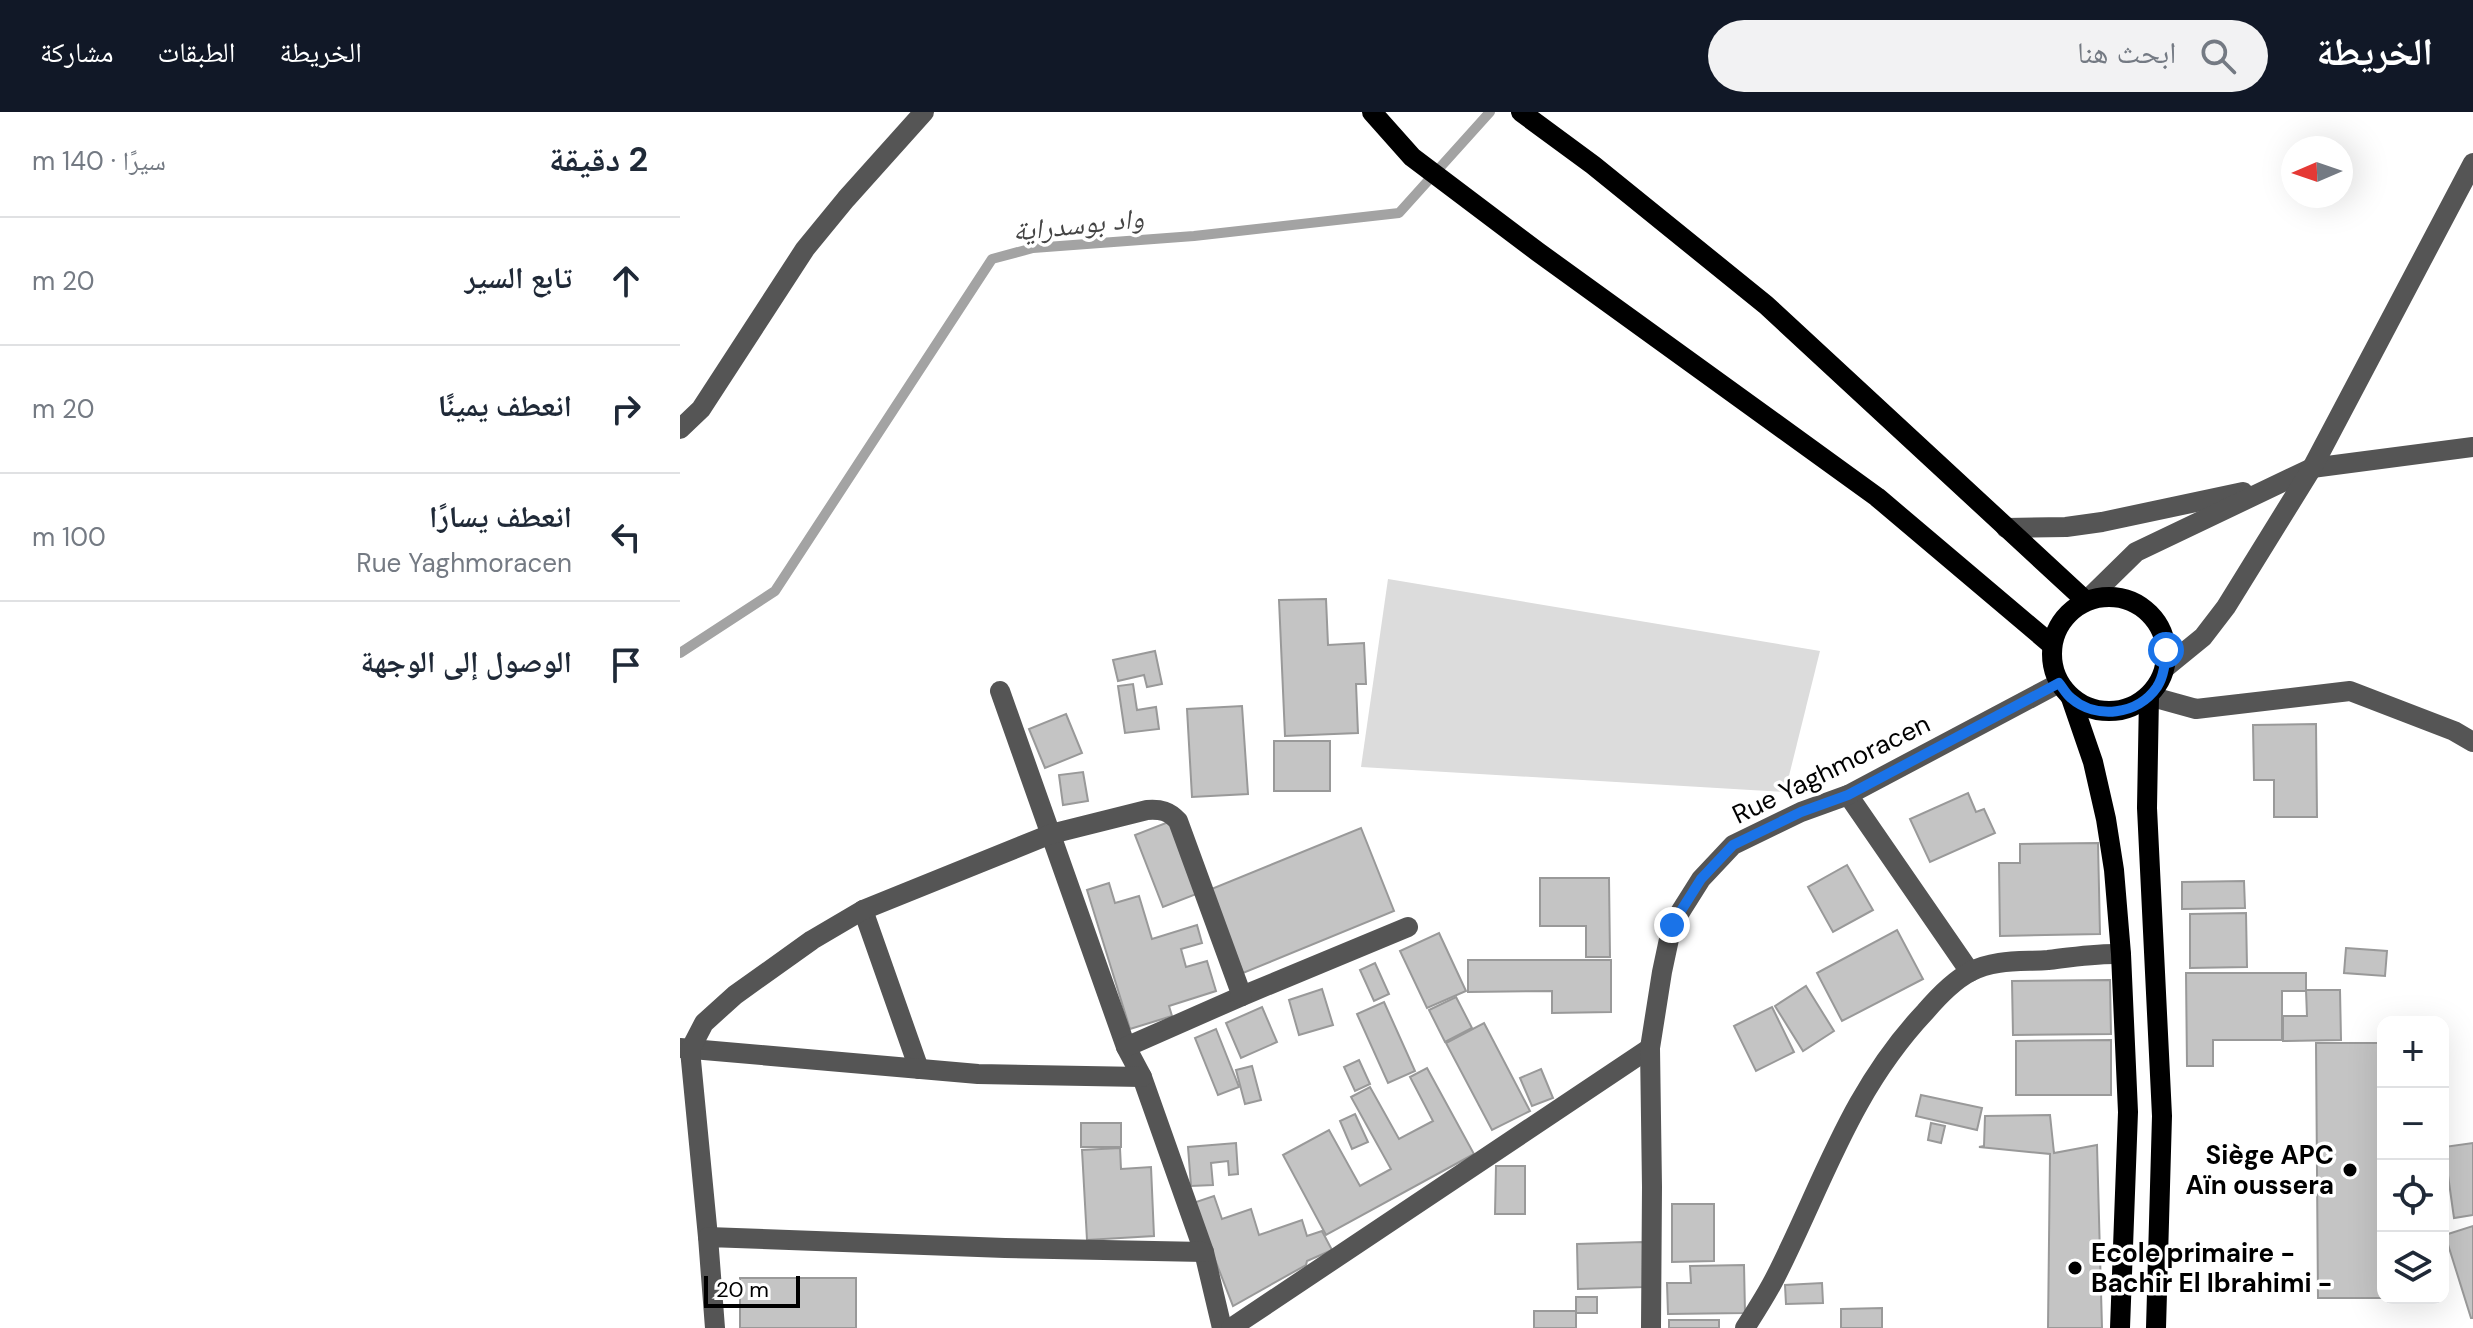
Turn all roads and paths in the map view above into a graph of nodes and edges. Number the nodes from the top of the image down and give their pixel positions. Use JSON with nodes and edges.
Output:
{"nodes":[{"id":1,"x":924,"y":112,"type":"edge"},
{"id":2,"x":1372,"y":112,"type":"edge"},
{"id":3,"x":1521,"y":112,"type":"edge"},
{"id":4,"x":2473,"y":163,"type":"edge"},
{"id":5,"x":680,"y":429,"type":"edge"},
{"id":6,"x":2473,"y":447,"type":"edge"},
{"id":7,"x":2312,"y":468,"type":"junction"},
{"id":8,"x":2278,"y":484,"type":"junction"},
{"id":9,"x":2006,"y":528,"type":"junction"},
{"id":10,"x":2086,"y":601,"type":"junction"},
{"id":11,"x":2052,"y":645,"type":"junction"},
{"id":12,"x":2165,"y":668,"type":"junction"},
{"id":13,"x":2065,"y":690,"type":"junction"},
{"id":14,"x":1000,"y":691,"type":"dead end"},
{"id":15,"x":2149,"y":696,"type":"junction"},
{"id":16,"x":2473,"y":742,"type":"edge"},
{"id":17,"x":1848,"y":795,"type":"junction"},
{"id":18,"x":1051,"y":834,"type":"junction"},
{"id":19,"x":863,"y":910,"type":"junction"},
{"id":20,"x":1408,"y":927,"type":"dead end"},
{"id":21,"x":2121,"y":954,"type":"junction"},
{"id":22,"x":1970,"y":972,"type":"junction"},
{"id":23,"x":1242,"y":996,"type":"junction"},
{"id":24,"x":1126,"y":1047,"type":"junction"},
{"id":25,"x":1650,"y":1048,"type":"junction"},
{"id":26,"x":685,"y":1049,"type":"edge"},
{"id":27,"x":919,"y":1069,"type":"junction"},
{"id":28,"x":1142,"y":1077,"type":"junction"},
{"id":29,"x":708,"y":1237,"type":"junction"},
{"id":30,"x":1204,"y":1252,"type":"junction"},
{"id":31,"x":715,"y":1328,"type":"edge"},
{"id":32,"x":1222,"y":1328,"type":"edge"},
{"id":33,"x":1231,"y":1328,"type":"edge"},
{"id":34,"x":1651,"y":1328,"type":"edge"},
{"id":35,"x":1745,"y":1328,"type":"edge"},
{"id":36,"x":2120,"y":1328,"type":"edge"},
{"id":37,"x":2156,"y":1328,"type":"edge"}],
"edges":[{"from":1,"to":5,"type":"street"},
{"from":2,"to":11,"type":"main road"},
{"from":3,"to":9,"type":"main road"},
{"from":4,"to":7,"type":"street"},
{"from":6,"to":7,"type":"street"},
{"from":7,"to":8,"type":"street"},
{"from":7,"to":12,"type":"street"},
{"from":8,"to":9,"type":"street"},
{"from":8,"to":10,"type":"street"},
{"from":9,"to":10,"type":"main road"},
{"from":10,"to":11,"type":"main road"},
{"from":10,"to":12,"type":"main road"},
{"from":11,"to":13,"type":"main road"},
{"from":12,"to":15,"type":"main road"},
{"from":13,"to":15,"type":"main road"},
{"from":13,"to":17,"type":"street","name":"Rue Yaghmoracen"},
{"from":13,"to":21,"type":"main road"},
{"from":14,"to":18,"type":"street"},
{"from":15,"to":16,"type":"street"},
{"from":15,"to":37,"type":"main road"},
{"from":17,"to":22,"type":"street"},
{"from":17,"to":25,"type":"street","name":"Rue Yaghmoracen"},
{"from":18,"to":19,"type":"street"},
{"from":18,"to":23,"type":"street"},
{"from":18,"to":24,"type":"street"},
{"from":19,"to":26,"type":"street"},
{"from":19,"to":27,"type":"street"},
{"from":20,"to":23,"type":"street"},
{"from":21,"to":22,"type":"street"},
{"from":21,"to":36,"type":"main road"},
{"from":22,"to":35,"type":"street"},
{"from":23,"to":24,"type":"street"},
{"from":24,"to":28,"type":"street"},
{"from":25,"to":33,"type":"street"},
{"from":25,"to":34,"type":"street","name":"Rue Yaghmoracen"},
{"from":26,"to":27,"type":"street"},
{"from":26,"to":29,"type":"street"},
{"from":27,"to":28,"type":"street"},
{"from":28,"to":30,"type":"street"},
{"from":29,"to":30,"type":"street"},
{"from":29,"to":31,"type":"street"},
{"from":30,"to":32,"type":"street"}]}
